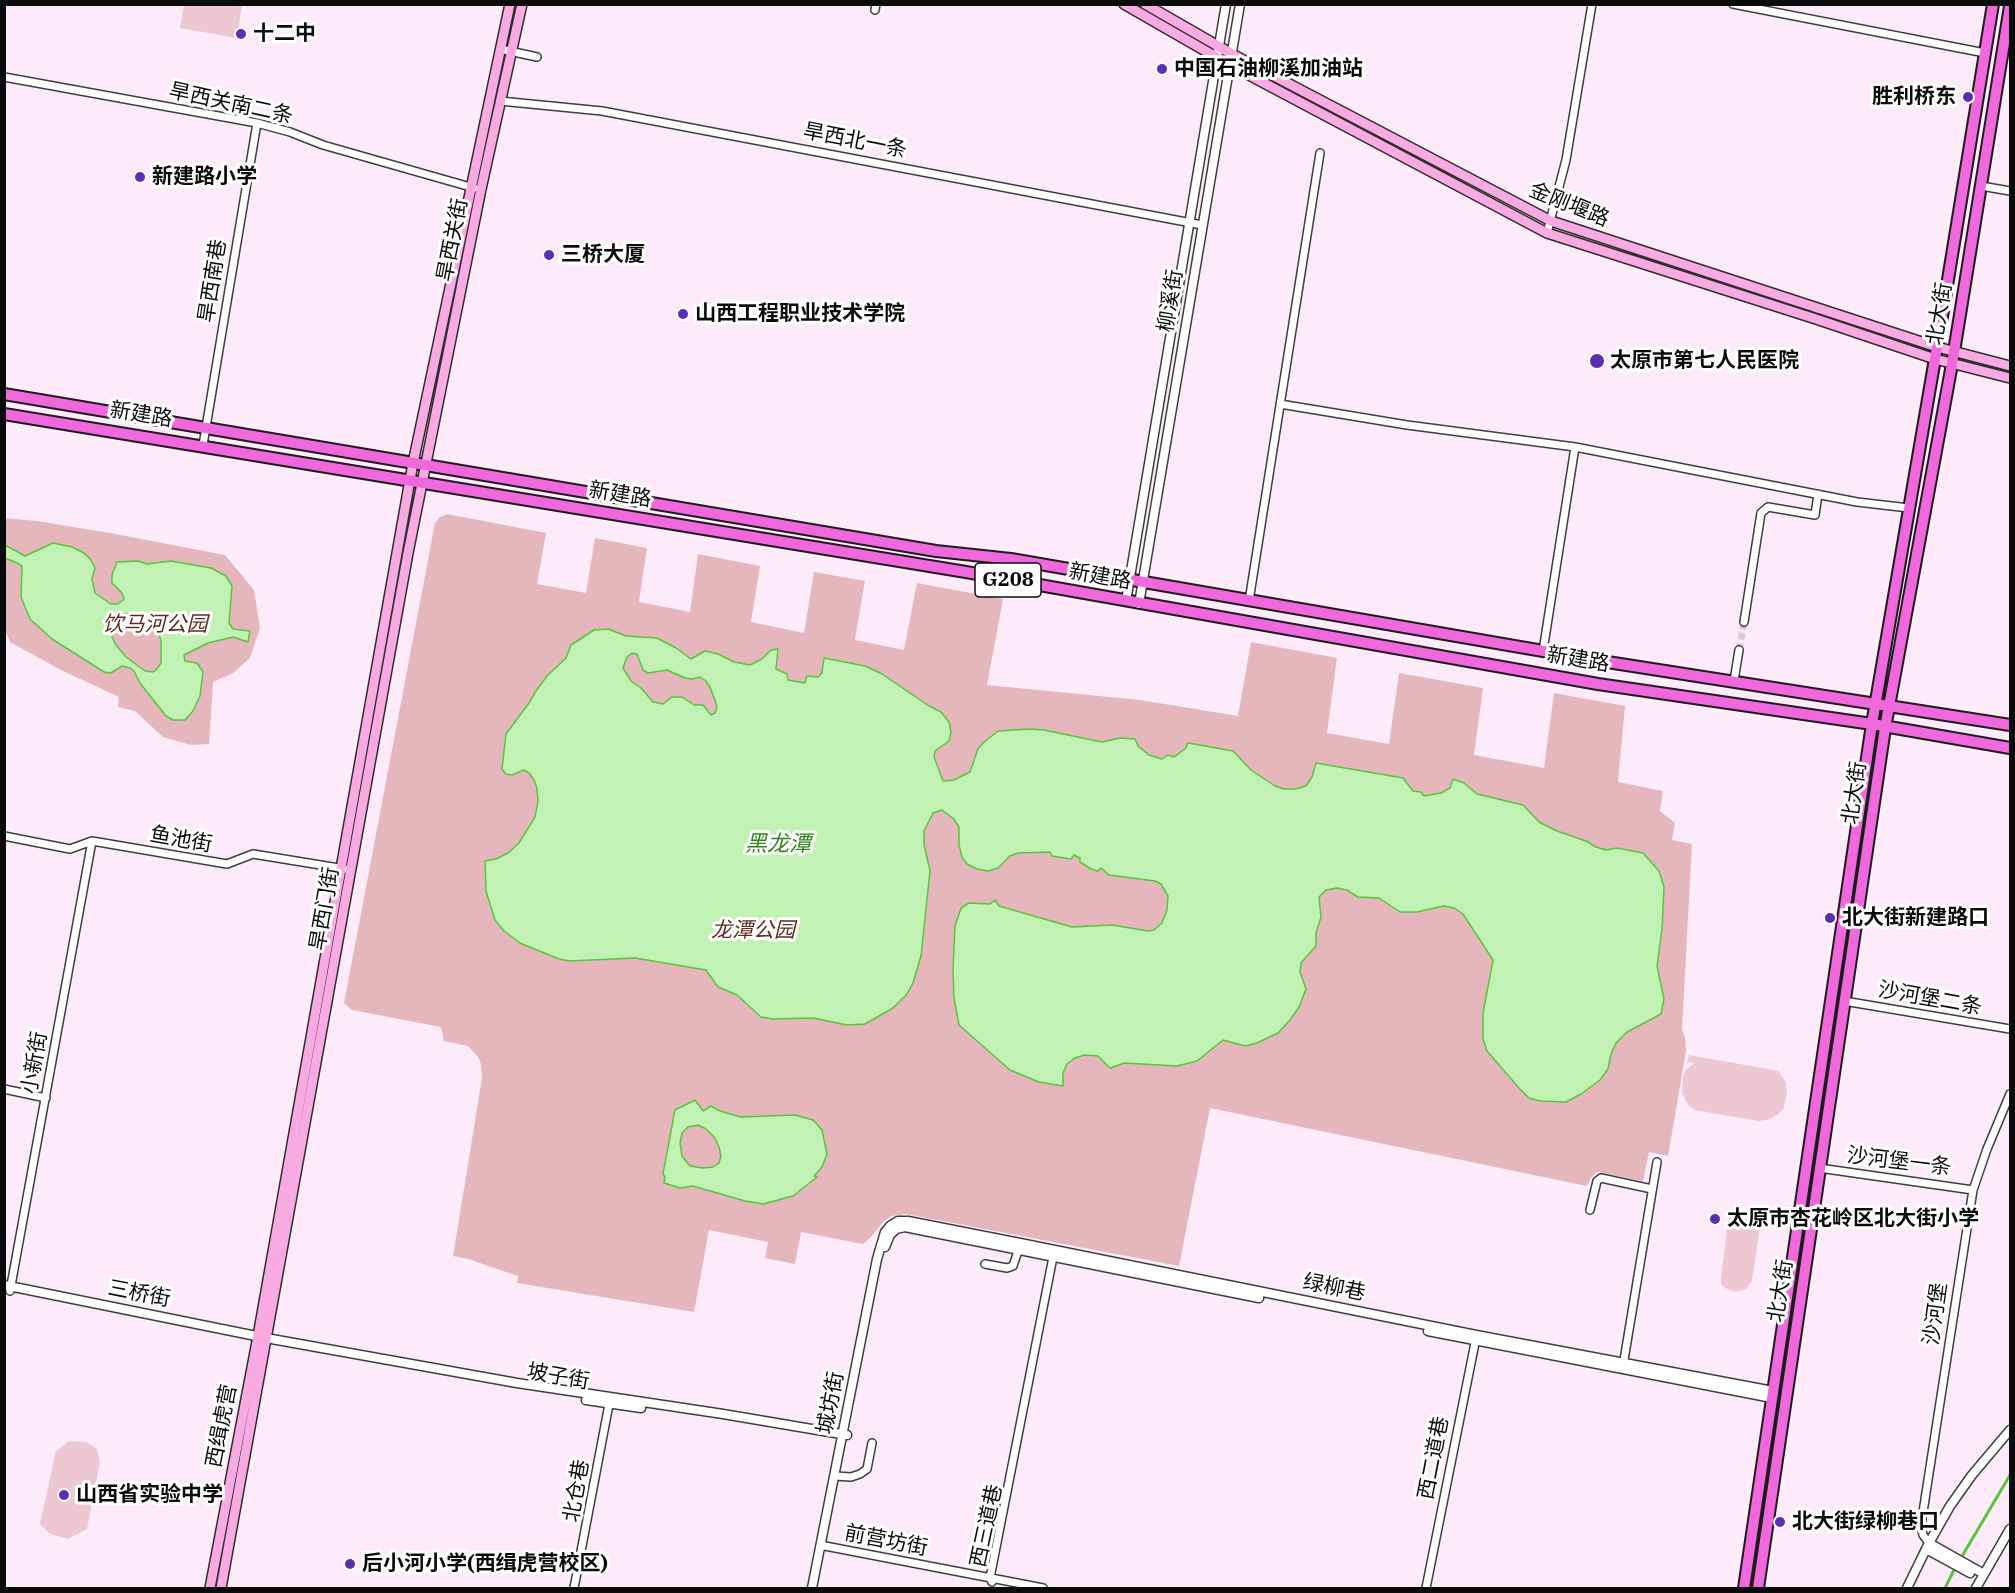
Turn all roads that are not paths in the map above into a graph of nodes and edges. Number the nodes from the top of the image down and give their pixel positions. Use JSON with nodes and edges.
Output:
{"nodes":[{"id":1,"x":510,"y":4,"type":"edge"},
{"id":2,"x":522,"y":4,"type":"edge"},
{"id":3,"x":1124,"y":4,"type":"edge"},
{"id":4,"x":1145,"y":4,"type":"edge"},
{"id":5,"x":1226,"y":4,"type":"edge"},
{"id":6,"x":1240,"y":4,"type":"edge"},
{"id":7,"x":1592,"y":4,"type":"edge"},
{"id":8,"x":1732,"y":4,"type":"edge"},
{"id":9,"x":1993,"y":4,"type":"edge"},
{"id":10,"x":2010,"y":6,"type":"edge"},
{"id":11,"x":2009,"y":18,"type":"edge"},
{"id":12,"x":1220,"y":47,"type":"junction"},
{"id":13,"x":500,"y":49,"type":"junction"},
{"id":14,"x":511,"y":51,"type":"junction"},
{"id":15,"x":1985,"y":52,"type":"junction"},
{"id":16,"x":1232,"y":54,"type":"junction"},
{"id":17,"x":537,"y":57,"type":"dead end"},
{"id":18,"x":1218,"y":58,"type":"junction"},
{"id":19,"x":1230,"y":65,"type":"junction"},
{"id":20,"x":4,"y":77,"type":"edge"},
{"id":21,"x":500,"y":101,"type":"junction"},
{"id":22,"x":257,"y":123,"type":"junction"},
{"id":23,"x":1320,"y":153,"type":"dead end"},
{"id":24,"x":1981,"y":186,"type":"junction"},
{"id":25,"x":471,"y":187,"type":"junction"},
{"id":26,"x":482,"y":189,"type":"junction"},
{"id":27,"x":2010,"y":190,"type":"edge"},
{"id":28,"x":1551,"y":221,"type":"junction"},
{"id":29,"x":1190,"y":222,"type":"junction"},
{"id":30,"x":1202,"y":225,"type":"junction"},
{"id":31,"x":1547,"y":233,"type":"junction"},
{"id":32,"x":1937,"y":347,"type":"junction"},
{"id":33,"x":1953,"y":352,"type":"junction"},
{"id":34,"x":1935,"y":359,"type":"junction"},
{"id":35,"x":1952,"y":364,"type":"junction"},
{"id":36,"x":2010,"y":366,"type":"edge"},
{"id":37,"x":2010,"y":378,"type":"edge"},
{"id":38,"x":4,"y":394,"type":"edge"},
{"id":39,"x":1280,"y":404,"type":"junction"},
{"id":40,"x":4,"y":414,"type":"edge"},
{"id":41,"x":206,"y":428,"type":"junction"},
{"id":42,"x":203,"y":445,"type":"junction"},
{"id":43,"x":1575,"y":447,"type":"junction"},
{"id":44,"x":413,"y":463,"type":"junction"},
{"id":45,"x":425,"y":466,"type":"junction"},
{"id":46,"x":410,"y":481,"type":"junction"},
{"id":47,"x":422,"y":483,"type":"junction"},
{"id":48,"x":1818,"y":494,"type":"junction"},
{"id":49,"x":1909,"y":508,"type":"junction"},
{"id":50,"x":1130,"y":580,"type":"junction"},
{"id":51,"x":1143,"y":582,"type":"junction"},
{"id":52,"x":1249,"y":600,"type":"junction"},
{"id":53,"x":1126,"y":601,"type":"junction"},
{"id":54,"x":1139,"y":603,"type":"junction"},
{"id":55,"x":1744,"y":622,"type":"tunnel mouth"},
{"id":56,"x":1739,"y":650,"type":"tunnel mouth"},
{"id":57,"x":1543,"y":651,"type":"junction"},
{"id":58,"x":1734,"y":681,"type":"junction"},
{"id":59,"x":1875,"y":703,"type":"junction"},
{"id":60,"x":1889,"y":705,"type":"junction"},
{"id":61,"x":1872,"y":724,"type":"junction"},
{"id":62,"x":2010,"y":725,"type":"edge"},
{"id":63,"x":1885,"y":728,"type":"junction"},
{"id":64,"x":2010,"y":748,"type":"edge"},
{"id":65,"x":4,"y":836,"type":"edge"},
{"id":66,"x":92,"y":841,"type":"junction"},
{"id":67,"x":340,"y":868,"type":"junction"},
{"id":68,"x":351,"y":870,"type":"junction"},
{"id":69,"x":1844,"y":1001,"type":"junction"},
{"id":70,"x":2010,"y":1029,"type":"edge"},
{"id":71,"x":4,"y":1089,"type":"edge"},
{"id":72,"x":2010,"y":1094,"type":"edge"},
{"id":73,"x":46,"y":1098,"type":"junction"},
{"id":74,"x":1657,"y":1162,"type":"dead end"},
{"id":75,"x":1819,"y":1168,"type":"junction"},
{"id":76,"x":1652,"y":1189,"type":"junction"},
{"id":77,"x":1973,"y":1190,"type":"junction"},
{"id":78,"x":1590,"y":1210,"type":"dead end"},
{"id":79,"x":893,"y":1228,"type":"joint"},
{"id":80,"x":1019,"y":1246,"type":"junction"},
{"id":81,"x":1056,"y":1253,"type":"junction"},
{"id":82,"x":985,"y":1264,"type":"dead end"},
{"id":83,"x":8,"y":1288,"type":"edge"},
{"id":84,"x":1477,"y":1338,"type":"junction"},
{"id":85,"x":261,"y":1339,"type":"junction"},
{"id":86,"x":1623,"y":1366,"type":"junction"},
{"id":87,"x":1773,"y":1394,"type":"junction"},
{"id":88,"x":609,"y":1401,"type":"junction"},
{"id":89,"x":2010,"y":1430,"type":"edge"},
{"id":90,"x":845,"y":1437,"type":"junction"},
{"id":91,"x":872,"y":1443,"type":"dead end"},
{"id":92,"x":837,"y":1476,"type":"junction"},
{"id":93,"x":2010,"y":1529,"type":"edge"},
{"id":94,"x":823,"y":1548,"type":"junction"},
{"id":95,"x":1931,"y":1548,"type":"junction"},
{"id":96,"x":1979,"y":1575,"type":"junction"},
{"id":97,"x":992,"y":1579,"type":"junction"},
{"id":98,"x":210,"y":1588,"type":"edge"},
{"id":99,"x":221,"y":1588,"type":"edge"},
{"id":100,"x":574,"y":1588,"type":"edge"},
{"id":101,"x":814,"y":1588,"type":"edge"},
{"id":102,"x":1025,"y":1588,"type":"edge"},
{"id":103,"x":1043,"y":1588,"type":"edge"},
{"id":104,"x":1428,"y":1588,"type":"edge"},
{"id":105,"x":1744,"y":1588,"type":"edge"},
{"id":106,"x":1758,"y":1588,"type":"edge"},
{"id":107,"x":1907,"y":1588,"type":"edge"},
{"id":108,"x":1976,"y":1588,"type":"edge"}],
"edges":[{"from":1,"to":13,"type":"main road","name":"旱西关街"},
{"from":2,"to":14,"type":"main road","name":"旱西关街"},
{"from":3,"to":18,"type":"main road"},
{"from":4,"to":12,"type":"main road","name":"金刚堰路"},
{"from":5,"to":12,"type":"street","name":"柳溪街"},
{"from":6,"to":16,"type":"street","name":"柳溪街"},
{"from":7,"to":28,"type":"street"},
{"from":8,"to":15,"type":"street"},
{"from":9,"to":15,"type":"main road","name":"北大街"},
{"from":10,"to":11,"type":"main road","name":"北大街"},
{"from":11,"to":24,"type":"main road","name":"北大街"},
{"from":12,"to":16,"type":"main road","name":"金刚堰路"},
{"from":12,"to":18,"type":"street","name":"柳溪街"},
{"from":13,"to":14,"type":"street"},
{"from":13,"to":25,"type":"main road","name":"旱西关街"},
{"from":14,"to":17,"type":"street"},
{"from":14,"to":21,"type":"main road","name":"旱西关街"},
{"from":15,"to":32,"type":"main road","name":"北大街"},
{"from":16,"to":19,"type":"street","name":"柳溪街"},
{"from":16,"to":28,"type":"main road","name":"金刚堰路"},
{"from":18,"to":19,"type":"main road"},
{"from":18,"to":29,"type":"street","name":"柳溪街"},
{"from":19,"to":30,"type":"street","name":"柳溪街"},
{"from":19,"to":31,"type":"main road"},
{"from":20,"to":22,"type":"street","name":"旱西关南二条"},
{"from":21,"to":26,"type":"main road","name":"旱西关街"},
{"from":21,"to":29,"type":"street","name":"旱西北一条"},
{"from":22,"to":25,"type":"street","name":"旱西关南二条"},
{"from":22,"to":41,"type":"street","name":"旱西南巷"},
{"from":23,"to":39,"type":"street"},
{"from":24,"to":27,"type":"street"},
{"from":24,"to":33,"type":"main road","name":"北大街"},
{"from":25,"to":26,"type":"street","name":"旱西关南二条"},
{"from":25,"to":44,"type":"main road","name":"旱西关街"},
{"from":26,"to":45,"type":"main road","name":"旱西关街"},
{"from":28,"to":31,"type":"street"},
{"from":28,"to":32,"type":"main road","name":"金刚堰路"},
{"from":29,"to":30,"type":"street","name":"旱西北一条"},
{"from":29,"to":50,"type":"street","name":"柳溪街"},
{"from":30,"to":51,"type":"street","name":"柳溪街"},
{"from":31,"to":34,"type":"main road"},
{"from":32,"to":33,"type":"main road","name":"金刚堰路"},
{"from":32,"to":34,"type":"main road","name":"北大街"},
{"from":33,"to":35,"type":"main road","name":"北大街"},
{"from":33,"to":36,"type":"main road","name":"金刚堰路"},
{"from":34,"to":35,"type":"main road"},
{"from":34,"to":49,"type":"main road","name":"北大街"},
{"from":35,"to":37,"type":"main road"},
{"from":35,"to":60,"type":"main road","name":"北大街"},
{"from":38,"to":41,"type":"main road","name":"新建路","number":"G208"},
{"from":39,"to":43,"type":"street"},
{"from":39,"to":52,"type":"street"},
{"from":40,"to":42,"type":"main road","name":"新建路","number":"G208"},
{"from":41,"to":42,"type":"street","name":"旱西南巷"},
{"from":41,"to":44,"type":"main road","name":"新建路","number":"G208"},
{"from":42,"to":46,"type":"main road","name":"新建路","number":"G208"},
{"from":43,"to":48,"type":"street"},
{"from":43,"to":57,"type":"street"},
{"from":44,"to":45,"type":"main road","name":"新建路","number":"G208"},
{"from":44,"to":46,"type":"main road","name":"旱西关街"},
{"from":45,"to":47,"type":"main road","name":"旱西关街"},
{"from":45,"to":50,"type":"main road","name":"新建路","number":"G208"},
{"from":46,"to":47,"type":"main road","name":"新建路","number":"G208"},
{"from":46,"to":67,"type":"main road","name":"旱西门街"},
{"from":47,"to":53,"type":"main road","name":"新建路","number":"G208"},
{"from":47,"to":68,"type":"main road","name":"旱西门街"},
{"from":48,"to":49,"type":"street"},
{"from":48,"to":55,"type":"street"},
{"from":49,"to":59,"type":"main road","name":"北大街"},
{"from":50,"to":51,"type":"main road","name":"新建路","number":"G208"},
{"from":50,"to":53,"type":"street","name":"柳溪街"},
{"from":51,"to":52,"type":"main road","name":"新建路","number":"G208"},
{"from":51,"to":54,"type":"street","name":"柳溪街"},
{"from":52,"to":57,"type":"main road","name":"新建路","number":"G208"},
{"from":53,"to":54,"type":"main road","name":"新建路","number":"G208"},
{"from":54,"to":61,"type":"main road","name":"新建路","number":"G208"},
{"from":56,"to":58,"type":"street"},
{"from":57,"to":58,"type":"main road","name":"新建路","number":"G208"},
{"from":58,"to":59,"type":"main road","name":"新建路","number":"G208"},
{"from":59,"to":60,"type":"main road","name":"新建路","number":"G208"},
{"from":59,"to":61,"type":"main road","name":"北大街"},
{"from":60,"to":62,"type":"main road","name":"新建路","number":"G208"},
{"from":60,"to":63,"type":"main road","name":"北大街"},
{"from":61,"to":63,"type":"main road","name":"新建路","number":"G208"},
{"from":61,"to":87,"type":"main road","name":"北大街"},
{"from":63,"to":64,"type":"main road","name":"新建路","number":"G208"},
{"from":63,"to":69,"type":"main road","name":"北大街"},
{"from":65,"to":66,"type":"street","name":"鱼池街"},
{"from":66,"to":67,"type":"street","name":"鱼池街"},
{"from":66,"to":73,"type":"street","name":"小新街"},
{"from":67,"to":68,"type":"street","name":"鱼池街"},
{"from":67,"to":85,"type":"main road","name":"旱西门街"},
{"from":68,"to":85,"type":"main road","name":"旱西门街"},
{"from":69,"to":70,"type":"street","name":"沙河堡二条"},
{"from":69,"to":75,"type":"main road","name":"北大街"},
{"from":71,"to":73,"type":"street"},
{"from":72,"to":77,"type":"street","name":"沙河堡"},
{"from":73,"to":83,"type":"street","name":"小新街"},
{"from":74,"to":76,"type":"street"},
{"from":75,"to":77,"type":"street","name":"沙河堡一条"},
{"from":75,"to":106,"type":"main road","name":"北大街"},
{"from":76,"to":78,"type":"street"},
{"from":76,"to":86,"type":"street"},
{"from":77,"to":95,"type":"street","name":"沙河堡"},
{"from":79,"to":80,"type":"street","name":"绿柳巷"},
{"from":79,"to":90,"type":"street","name":"城坊街"},
{"from":80,"to":81,"type":"street","name":"绿柳巷"},
{"from":80,"to":82,"type":"street"},
{"from":81,"to":84,"type":"street","name":"绿柳巷"},
{"from":81,"to":97,"type":"street","name":"西三道巷"},
{"from":83,"to":85,"type":"street","name":"三桥街"},
{"from":84,"to":86,"type":"street","name":"绿柳巷"},
{"from":84,"to":104,"type":"street","name":"西二道巷"},
{"from":85,"to":88,"type":"street","name":"坡子街"},
{"from":85,"to":98,"type":"main road","name":"西缉虎营"},
{"from":85,"to":99,"type":"main road","name":"西缉虎营"},
{"from":86,"to":87,"type":"street","name":"绿柳巷"},
{"from":87,"to":105,"type":"main road","name":"北大街"},
{"from":88,"to":90,"type":"street","name":"坡子街"},
{"from":88,"to":100,"type":"street","name":"北仓巷"},
{"from":89,"to":95,"type":"street"},
{"from":90,"to":92,"type":"street","name":"城坊街"},
{"from":91,"to":92,"type":"street"},
{"from":92,"to":94,"type":"street","name":"城坊街"},
{"from":93,"to":96,"type":"street"},
{"from":94,"to":97,"type":"street","name":"前营坊街"},
{"from":94,"to":101,"type":"street","name":"城坊街"},
{"from":95,"to":96,"type":"street"},
{"from":95,"to":107,"type":"street"},
{"from":96,"to":108,"type":"street"},
{"from":97,"to":102,"type":"street","name":"前营坊街"},
{"from":97,"to":103,"type":"street","name":"前营坊街"}]}
